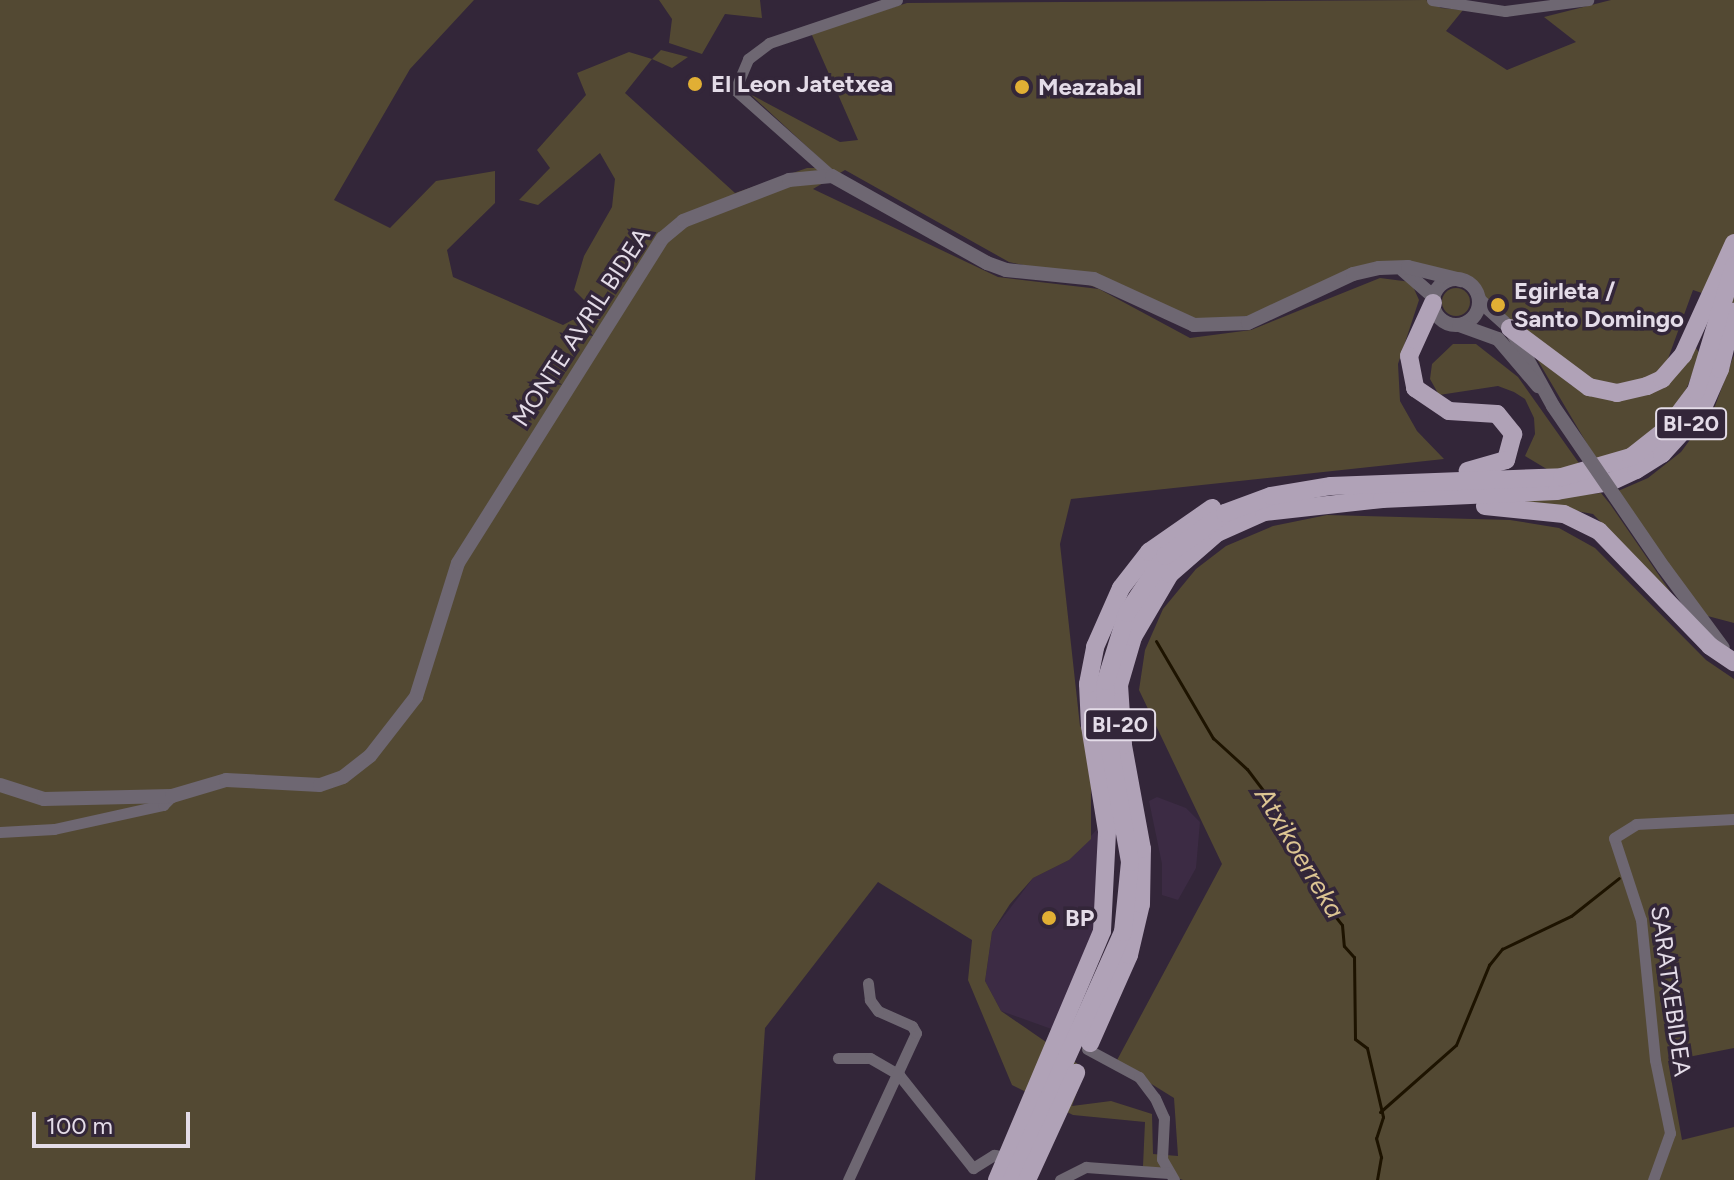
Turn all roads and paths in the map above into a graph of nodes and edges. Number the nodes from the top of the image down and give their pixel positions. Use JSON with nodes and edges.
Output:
{"nodes":[{"id":1,"x":897,"y":0,"type":"edge"},
{"id":2,"x":1432,"y":0,"type":"edge"},
{"id":3,"x":1588,"y":0,"type":"edge"},
{"id":4,"x":832,"y":176,"type":"junction"},
{"id":5,"x":1734,"y":243,"type":"edge"},
{"id":6,"x":1734,"y":266,"type":"edge"},
{"id":7,"x":1395,"y":267,"type":"junction"},
{"id":8,"x":1461,"y":280,"type":"junction"},
{"id":9,"x":1434,"y":300,"type":"junction"},
{"id":10,"x":1479,"y":300,"type":"junction"},
{"id":11,"x":1734,"y":312,"type":"edge"},
{"id":12,"x":1459,"y":325,"type":"junction"},
{"id":13,"x":1510,"y":328,"type":"junction"},
{"id":14,"x":1553,"y":406,"type":"junction"},
{"id":15,"x":1402,"y":476,"type":"junction"},
{"id":16,"x":1376,"y":492,"type":"junction"},
{"id":17,"x":1734,"y":660,"type":"edge"},
{"id":18,"x":0,"y":785,"type":"edge"},
{"id":19,"x":172,"y":796,"type":"junction"},
{"id":20,"x":1734,"y":819,"type":"edge"},
{"id":21,"x":0,"y":832,"type":"edge"},
{"id":22,"x":868,"y":983,"type":"dead end"},
{"id":23,"x":1087,"y":1049,"type":"junction"},
{"id":24,"x":838,"y":1058,"type":"dead end"},
{"id":25,"x":899,"y":1075,"type":"junction"},
{"id":26,"x":1007,"y":1157,"type":"junction"},
{"id":27,"x":973,"y":1168,"type":"junction"},
{"id":28,"x":1171,"y":1176,"type":"edge"},
{"id":29,"x":848,"y":1180,"type":"edge"},
{"id":30,"x":978,"y":1180,"type":"edge"},
{"id":31,"x":997,"y":1180,"type":"edge"},
{"id":32,"x":1012,"y":1180,"type":"edge"},
{"id":33,"x":1027,"y":1180,"type":"edge"},
{"id":34,"x":1060,"y":1180,"type":"edge"},
{"id":35,"x":1653,"y":1180,"type":"edge"}],
"edges":[{"from":1,"to":4,"type":"street"},
{"from":2,"to":3,"type":"street"},
{"from":4,"to":7,"type":"street"},
{"from":4,"to":19,"type":"street","name":"MONTE AVRIL BIDEA"},
{"from":5,"to":13,"type":"main road"},
{"from":6,"to":16,"type":"main road","number":"BI-20"},
{"from":7,"to":8,"type":"street"},
{"from":7,"to":9,"type":"street"},
{"from":8,"to":9,"type":"street"},
{"from":8,"to":10,"type":"street"},
{"from":9,"to":12,"type":"street"},
{"from":9,"to":15,"type":"main road"},
{"from":10,"to":12,"type":"street"},
{"from":10,"to":13,"type":"street"},
{"from":11,"to":16,"type":"main road","number":"BI-20"},
{"from":12,"to":14,"type":"street"},
{"from":13,"to":14,"type":"street"},
{"from":14,"to":17,"type":"street","bridge":true},
{"from":15,"to":16,"type":"main road"},
{"from":15,"to":26,"type":"main road"},
{"from":16,"to":17,"type":"main road"},
{"from":16,"to":23,"type":"main road","number":"BI-20"},
{"from":16,"to":32,"type":"main road","number":"BI-20"},
{"from":18,"to":19,"type":"street","name":"MONTE AVRIL BIDEA"},
{"from":19,"to":21,"type":"street"},
{"from":20,"to":35,"type":"street","name":"SARATXEBIDEA"},
{"from":22,"to":25,"type":"street"},
{"from":23,"to":28,"type":"street"},
{"from":23,"to":33,"type":"main road","number":"BI-20"},
{"from":24,"to":25,"type":"street"},
{"from":25,"to":27,"type":"street"},
{"from":25,"to":29,"type":"street"},
{"from":26,"to":27,"type":"street"},
{"from":26,"to":31,"type":"main road"},
{"from":27,"to":30,"type":"street"},
{"from":28,"to":34,"type":"street"}]}
